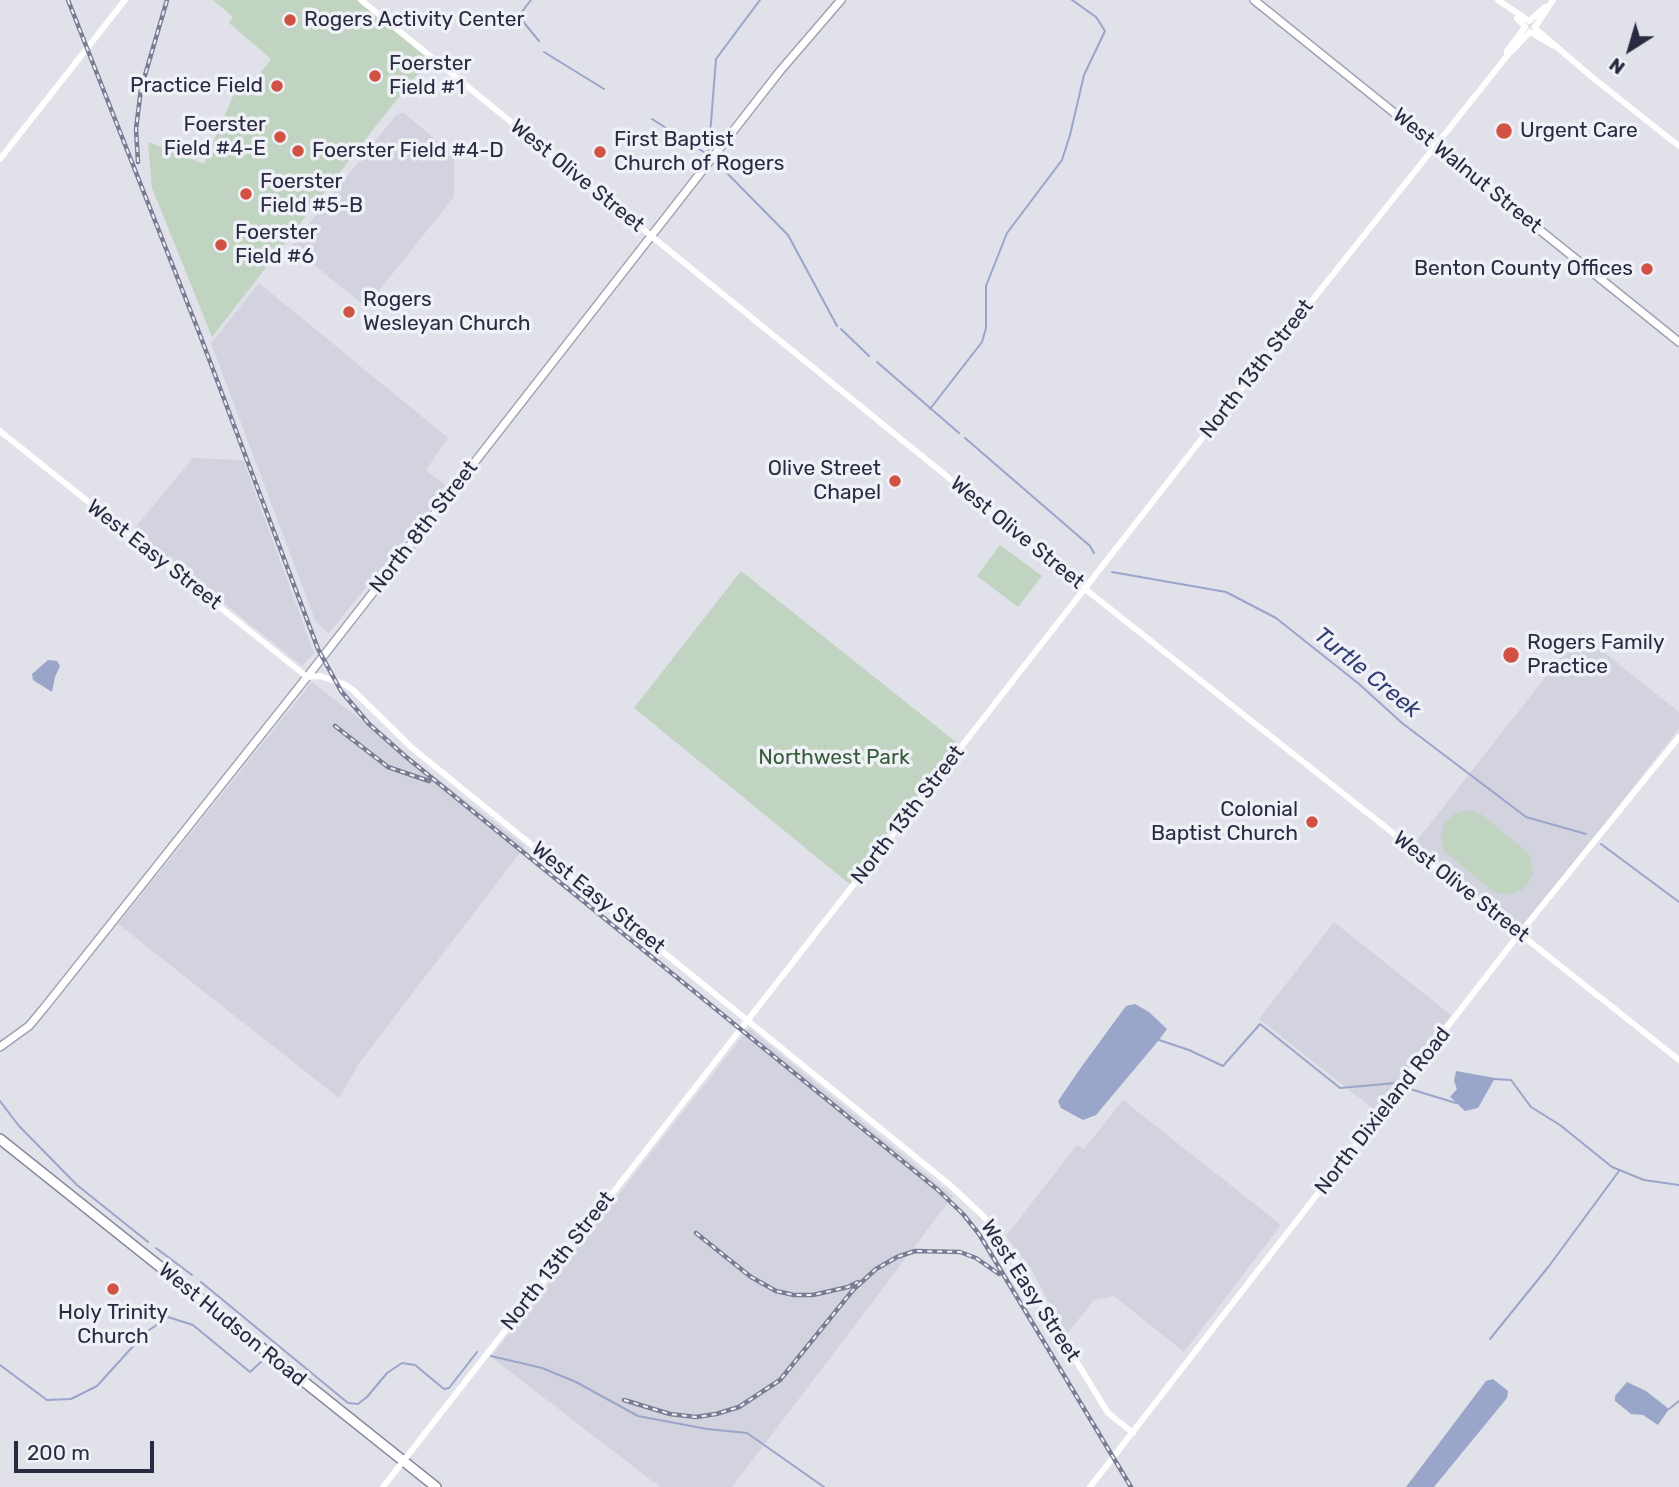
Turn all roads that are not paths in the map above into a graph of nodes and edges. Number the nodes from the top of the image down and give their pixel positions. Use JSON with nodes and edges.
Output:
{"nodes":[{"id":1,"x":125,"y":0,"type":"edge"},
{"id":2,"x":361,"y":0,"type":"edge"},
{"id":3,"x":841,"y":0,"type":"edge"},
{"id":4,"x":1254,"y":0,"type":"edge"},
{"id":5,"x":1498,"y":0,"type":"edge"},
{"id":6,"x":1551,"y":2,"type":"edge"},
{"id":7,"x":1530,"y":27,"type":"junction"},
{"id":8,"x":1436,"y":145,"type":"junction"},
{"id":9,"x":1679,"y":146,"type":"edge"},
{"id":10,"x":0,"y":159,"type":"edge"},
{"id":11,"x":651,"y":236,"type":"junction"},
{"id":12,"x":1679,"y":342,"type":"edge"},
{"id":13,"x":0,"y":431,"type":"edge"},
{"id":14,"x":1085,"y":589,"type":"junction"},
{"id":15,"x":307,"y":677,"type":"junction"},
{"id":16,"x":1679,"y":737,"type":"edge"},
{"id":17,"x":1520,"y":933,"type":"junction"},
{"id":18,"x":747,"y":1021,"type":"junction"},
{"id":19,"x":0,"y":1047,"type":"edge"},
{"id":20,"x":1679,"y":1060,"type":"edge"},
{"id":21,"x":0,"y":1137,"type":"edge"},
{"id":22,"x":0,"y":1146,"type":"edge"},
{"id":23,"x":29,"y":1164,"type":"junction"},
{"id":24,"x":1133,"y":1433,"type":"junction"},
{"id":25,"x":402,"y":1461,"type":"junction"},
{"id":26,"x":383,"y":1487,"type":"edge"},
{"id":27,"x":436,"y":1487,"type":"edge"},
{"id":28,"x":1090,"y":1487,"type":"edge"}],
"edges":[{"from":1,"to":10,"type":"main road"},
{"from":2,"to":11,"type":"main road","name":"West Olive Street"},
{"from":3,"to":11,"type":"main road","name":"North 8th Street"},
{"from":4,"to":8,"type":"main road","name":"West Walnut Street"},
{"from":5,"to":7,"type":"main road"},
{"from":6,"to":7,"type":"main road","name":"North 13th Street"},
{"from":7,"to":8,"type":"main road","name":"North 13th Street"},
{"from":7,"to":9,"type":"main road"},
{"from":8,"to":12,"type":"main road","name":"West Walnut Street"},
{"from":8,"to":14,"type":"main road","name":"North 13th Street"},
{"from":11,"to":14,"type":"main road","name":"West Olive Street"},
{"from":11,"to":15,"type":"main road","name":"North 8th Street"},
{"from":13,"to":15,"type":"main road","name":"West Easy Street"},
{"from":14,"to":17,"type":"main road","name":"West Olive Street"},
{"from":14,"to":18,"type":"main road","name":"North 13th Street"},
{"from":15,"to":18,"type":"main road","name":"West Easy Street"},
{"from":15,"to":19,"type":"main road","name":"North 8th Street"},
{"from":16,"to":17,"type":"main road","name":"North Dixieland Road"},
{"from":17,"to":20,"type":"main road","name":"West Olive Street"},
{"from":17,"to":24,"type":"main road","name":"North Dixieland Road"},
{"from":18,"to":24,"type":"main road","name":"West Easy Street"},
{"from":18,"to":25,"type":"main road","name":"North 13th Street"},
{"from":21,"to":23,"type":"highway","name":"West Hudson Road"},
{"from":22,"to":23,"type":"highway","name":"West Hudson Road"},
{"from":23,"to":25,"type":"highway","name":"West Hudson Road"},
{"from":24,"to":28,"type":"main road","name":"North Dixieland Road"},
{"from":25,"to":26,"type":"main road","name":"North 13th Street"},
{"from":25,"to":27,"type":"highway","name":"West Hudson Road"}]}
